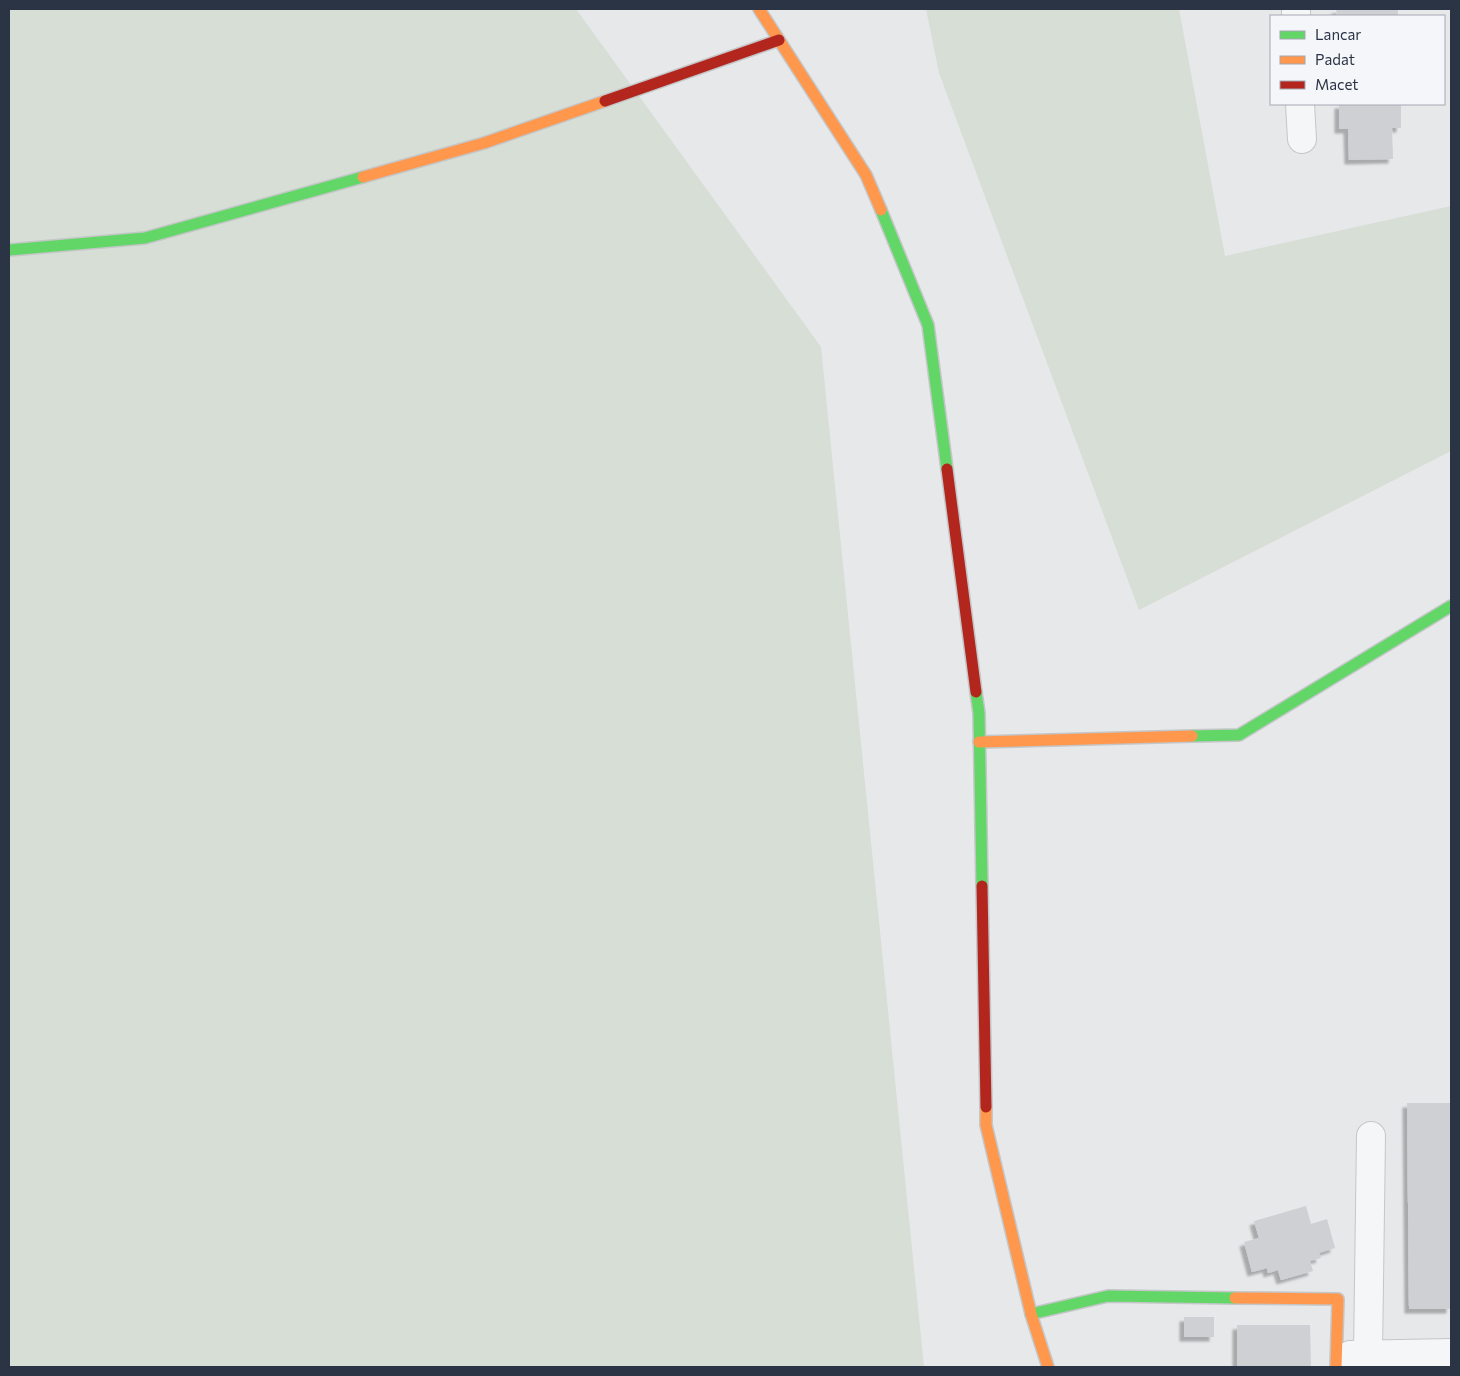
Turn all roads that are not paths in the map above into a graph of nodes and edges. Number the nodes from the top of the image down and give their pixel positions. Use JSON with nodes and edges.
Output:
{"nodes":[{"id":1,"x":759,"y":9,"type":"edge"},
{"id":2,"x":779,"y":40,"type":"junction"},
{"id":3,"x":1300,"y":105,"type":"edge"},
{"id":4,"x":1302,"y":139,"type":"dead end"},
{"id":5,"x":9,"y":250,"type":"edge"},
{"id":6,"x":1451,"y":606,"type":"edge"},
{"id":7,"x":979,"y":742,"type":"junction"},
{"id":8,"x":1371,"y":1136,"type":"dead end"},
{"id":9,"x":1031,"y":1314,"type":"junction"},
{"id":10,"x":1451,"y":1353,"type":"edge"},
{"id":11,"x":1368,"y":1355,"type":"junction"},
{"id":12,"x":1336,"y":1362,"type":"edge"},
{"id":13,"x":1048,"y":1367,"type":"edge"}],
"edges":[{"from":1,"to":2,"type":"street"},
{"from":2,"to":5,"type":"street"},
{"from":2,"to":7,"type":"street"},
{"from":3,"to":4,"type":"street"},
{"from":6,"to":7,"type":"street"},
{"from":7,"to":9,"type":"street"},
{"from":8,"to":11,"type":"street"},
{"from":9,"to":12,"type":"street"},
{"from":9,"to":13,"type":"street"},
{"from":10,"to":11,"type":"street"},
{"from":11,"to":12,"type":"street"}]}
